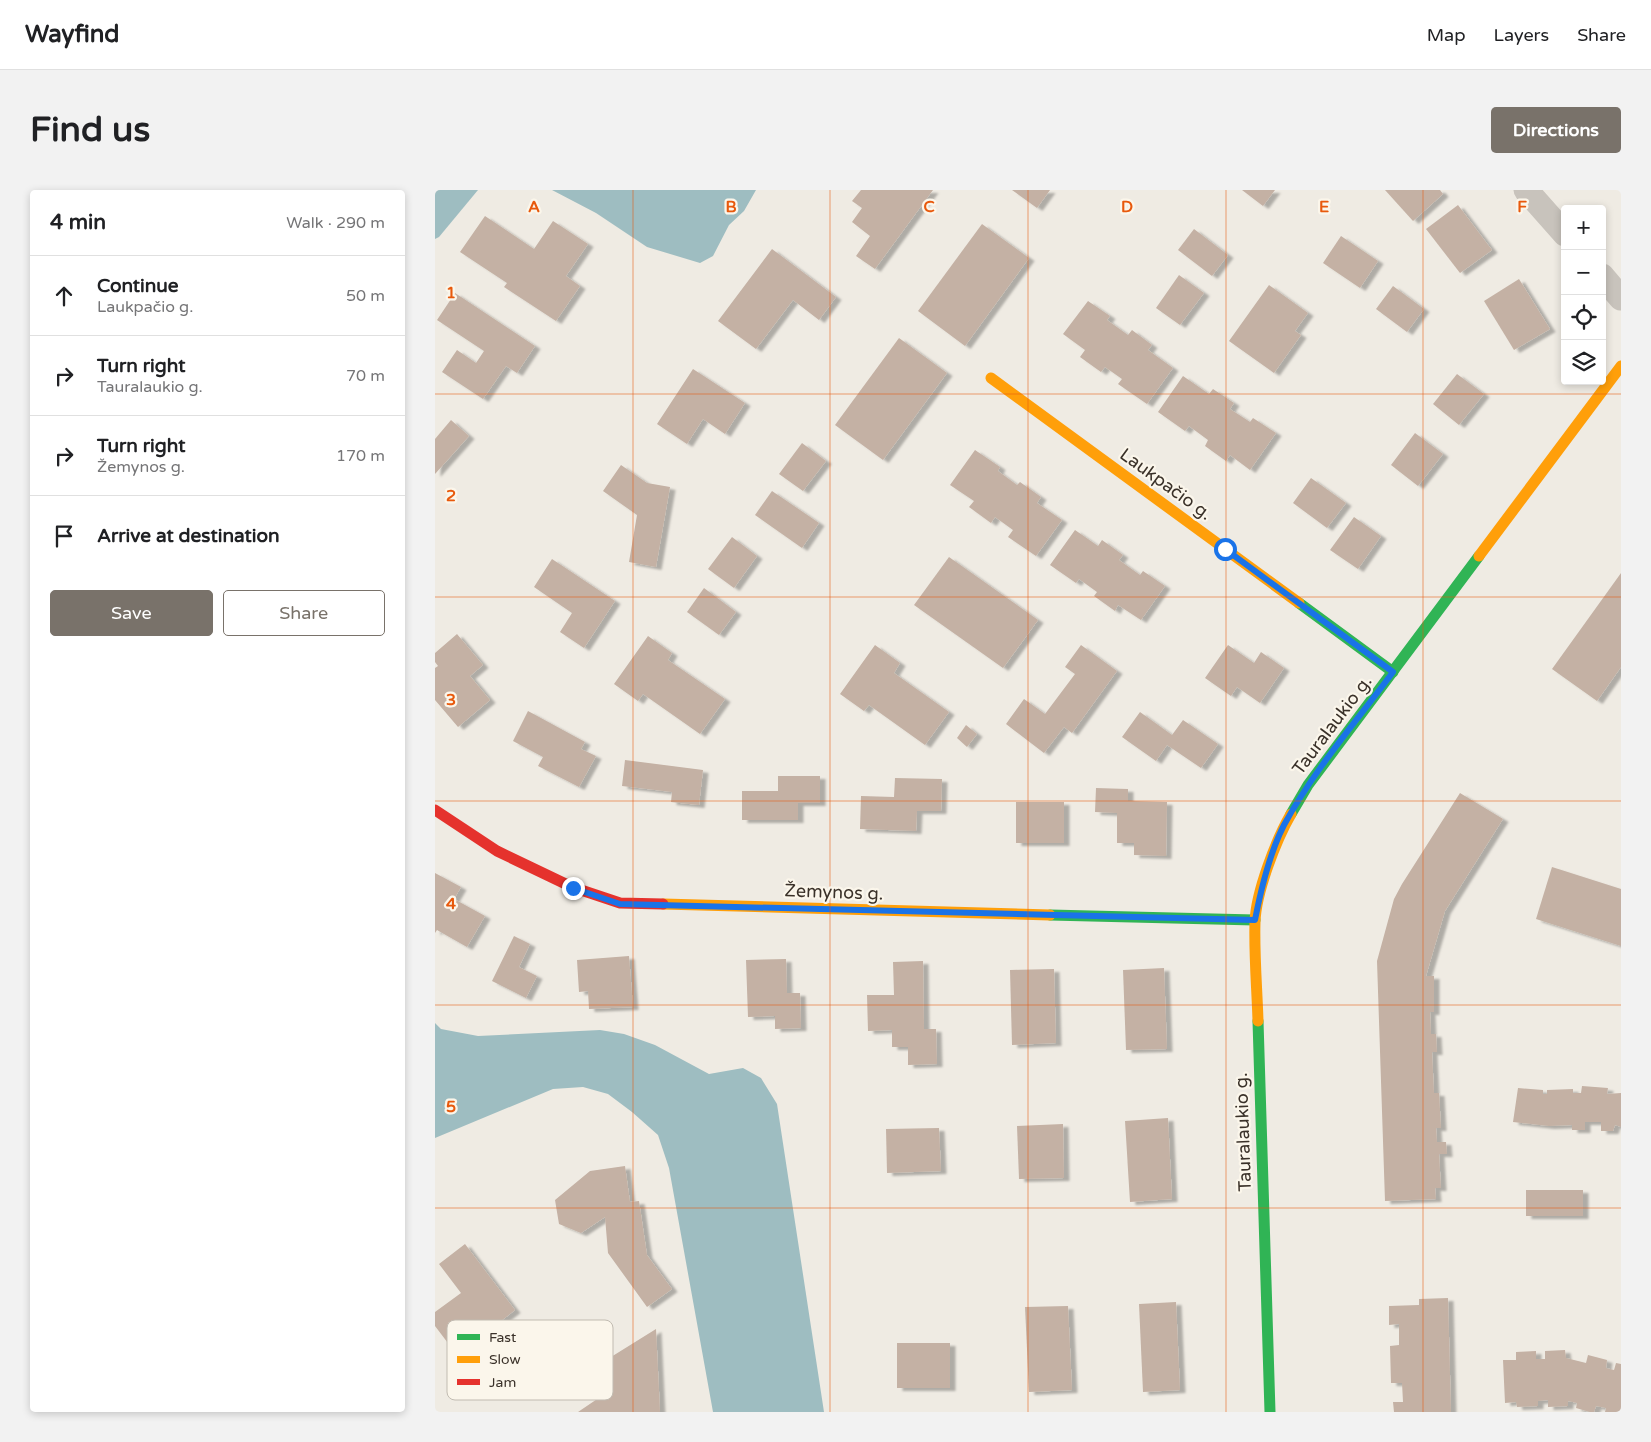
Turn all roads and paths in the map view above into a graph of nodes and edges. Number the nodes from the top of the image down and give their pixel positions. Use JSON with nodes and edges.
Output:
{"nodes":[{"id":1,"x":1526,"y":190,"type":"edge"},
{"id":2,"x":1561,"y":229,"type":"edge"},
{"id":3,"x":1606,"y":281,"type":"edge"},
{"id":4,"x":1621,"y":298,"type":"edge"},
{"id":5,"x":1621,"y":366,"type":"edge"},
{"id":6,"x":991,"y":378,"type":"dead end"},
{"id":7,"x":1393,"y":672,"type":"junction"},
{"id":8,"x":435,"y":810,"type":"edge"},
{"id":9,"x":1255,"y":920,"type":"junction"},
{"id":10,"x":1270,"y":1412,"type":"edge"}],
"edges":[{"from":1,"to":2,"type":"street"},
{"from":3,"to":4,"type":"street"},
{"from":5,"to":7,"type":"street","name":"Tauralaukio g."},
{"from":6,"to":7,"type":"street","name":"Laukpačio g."},
{"from":7,"to":9,"type":"street","name":"Tauralaukio g."},
{"from":8,"to":9,"type":"street","name":"Žemynos g."},
{"from":9,"to":10,"type":"street","name":"Tauralaukio g."}]}
